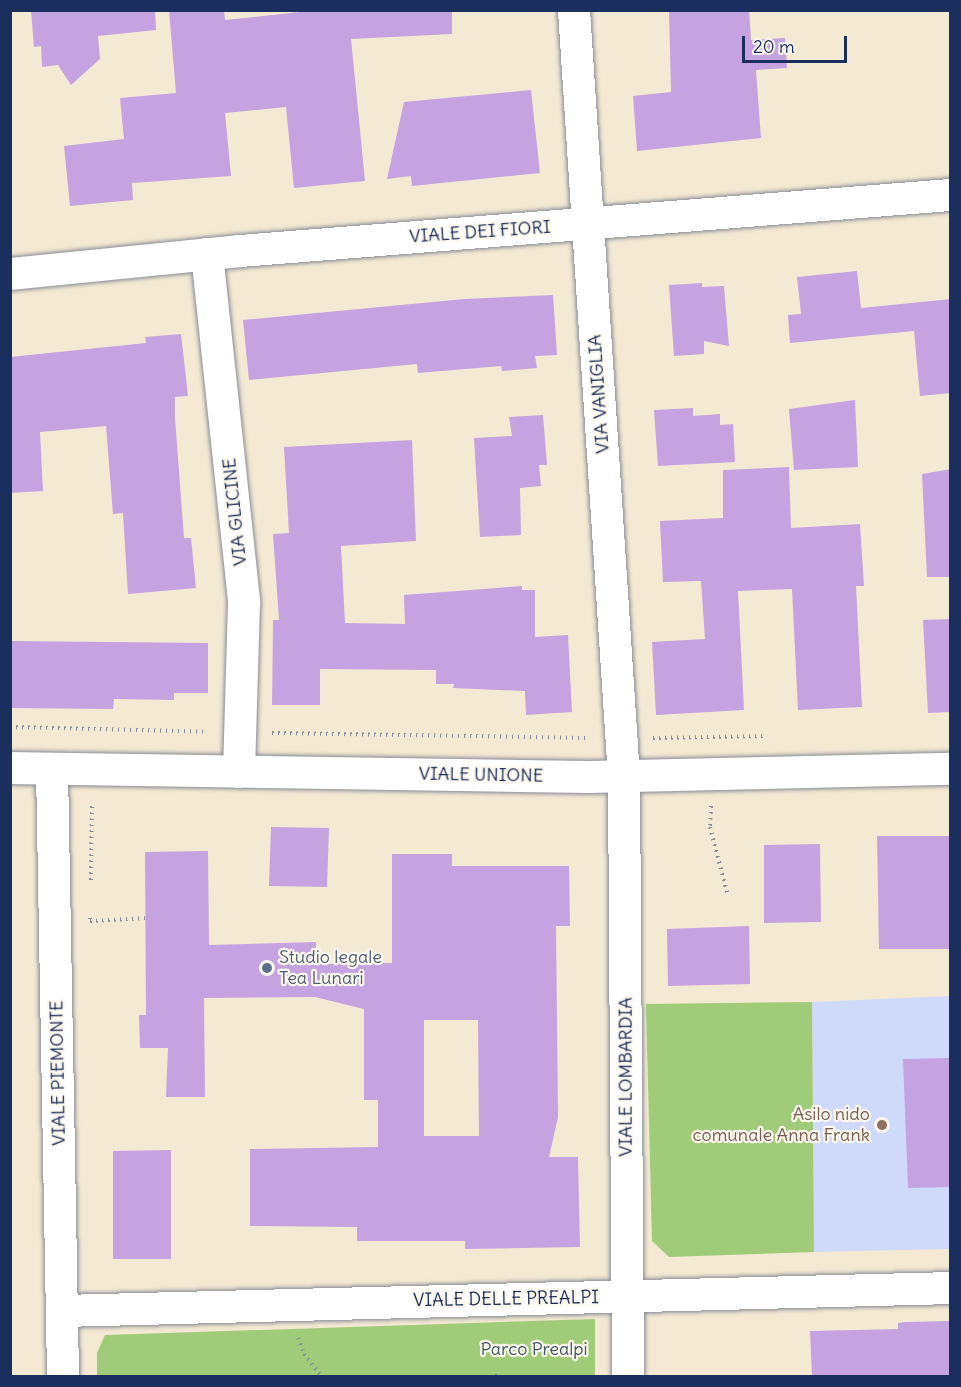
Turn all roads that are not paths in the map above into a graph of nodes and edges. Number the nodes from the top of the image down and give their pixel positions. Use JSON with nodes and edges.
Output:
{"nodes":[{"id":1,"x":574,"y":10,"type":"edge"},
{"id":2,"x":951,"y":195,"type":"edge"},
{"id":3,"x":588,"y":224,"type":"junction"},
{"id":4,"x":207,"y":254,"type":"junction"},
{"id":5,"x":10,"y":274,"type":"edge"},
{"id":6,"x":10,"y":768,"type":"edge"},
{"id":7,"x":52,"y":769,"type":"junction"},
{"id":8,"x":951,"y":769,"type":"edge"},
{"id":9,"x":239,"y":771,"type":"junction"},
{"id":10,"x":624,"y":777,"type":"junction"},
{"id":11,"x":951,"y":1288,"type":"edge"},
{"id":12,"x":628,"y":1296,"type":"junction"},
{"id":13,"x":62,"y":1311,"type":"junction"},
{"id":14,"x":63,"y":1377,"type":"edge"},
{"id":15,"x":628,"y":1377,"type":"edge"}],
"edges":[{"from":1,"to":3,"type":"street","name":"VIA VANIGLIA"},
{"from":2,"to":3,"type":"street","name":"VIALE DEI FIORI"},
{"from":3,"to":4,"type":"street","name":"VIALE DEI FIORI"},
{"from":3,"to":10,"type":"street","name":"VIA VANIGLIA"},
{"from":4,"to":5,"type":"street","name":"VIALE DEI FIORI"},
{"from":4,"to":9,"type":"street","name":"VIA GLICINE"},
{"from":6,"to":7,"type":"street","name":"VIALE UNIONE"},
{"from":7,"to":9,"type":"street","name":"VIALE UNIONE"},
{"from":7,"to":13,"type":"street","name":"VIALE PIEMONTE"},
{"from":8,"to":10,"type":"street","name":"VIALE UNIONE"},
{"from":9,"to":10,"type":"street","name":"VIALE UNIONE"},
{"from":10,"to":12,"type":"street","name":"VIALE LOMBARDIA"},
{"from":11,"to":12,"type":"street","name":"VIALE DELLE PREALPI"},
{"from":12,"to":13,"type":"street","name":"VIALE DELLE PREALPI"},
{"from":12,"to":15,"type":"street","name":"VIALE LOMBARDIA"},
{"from":13,"to":14,"type":"street","name":"VIALE PIEMONTE"}]}
